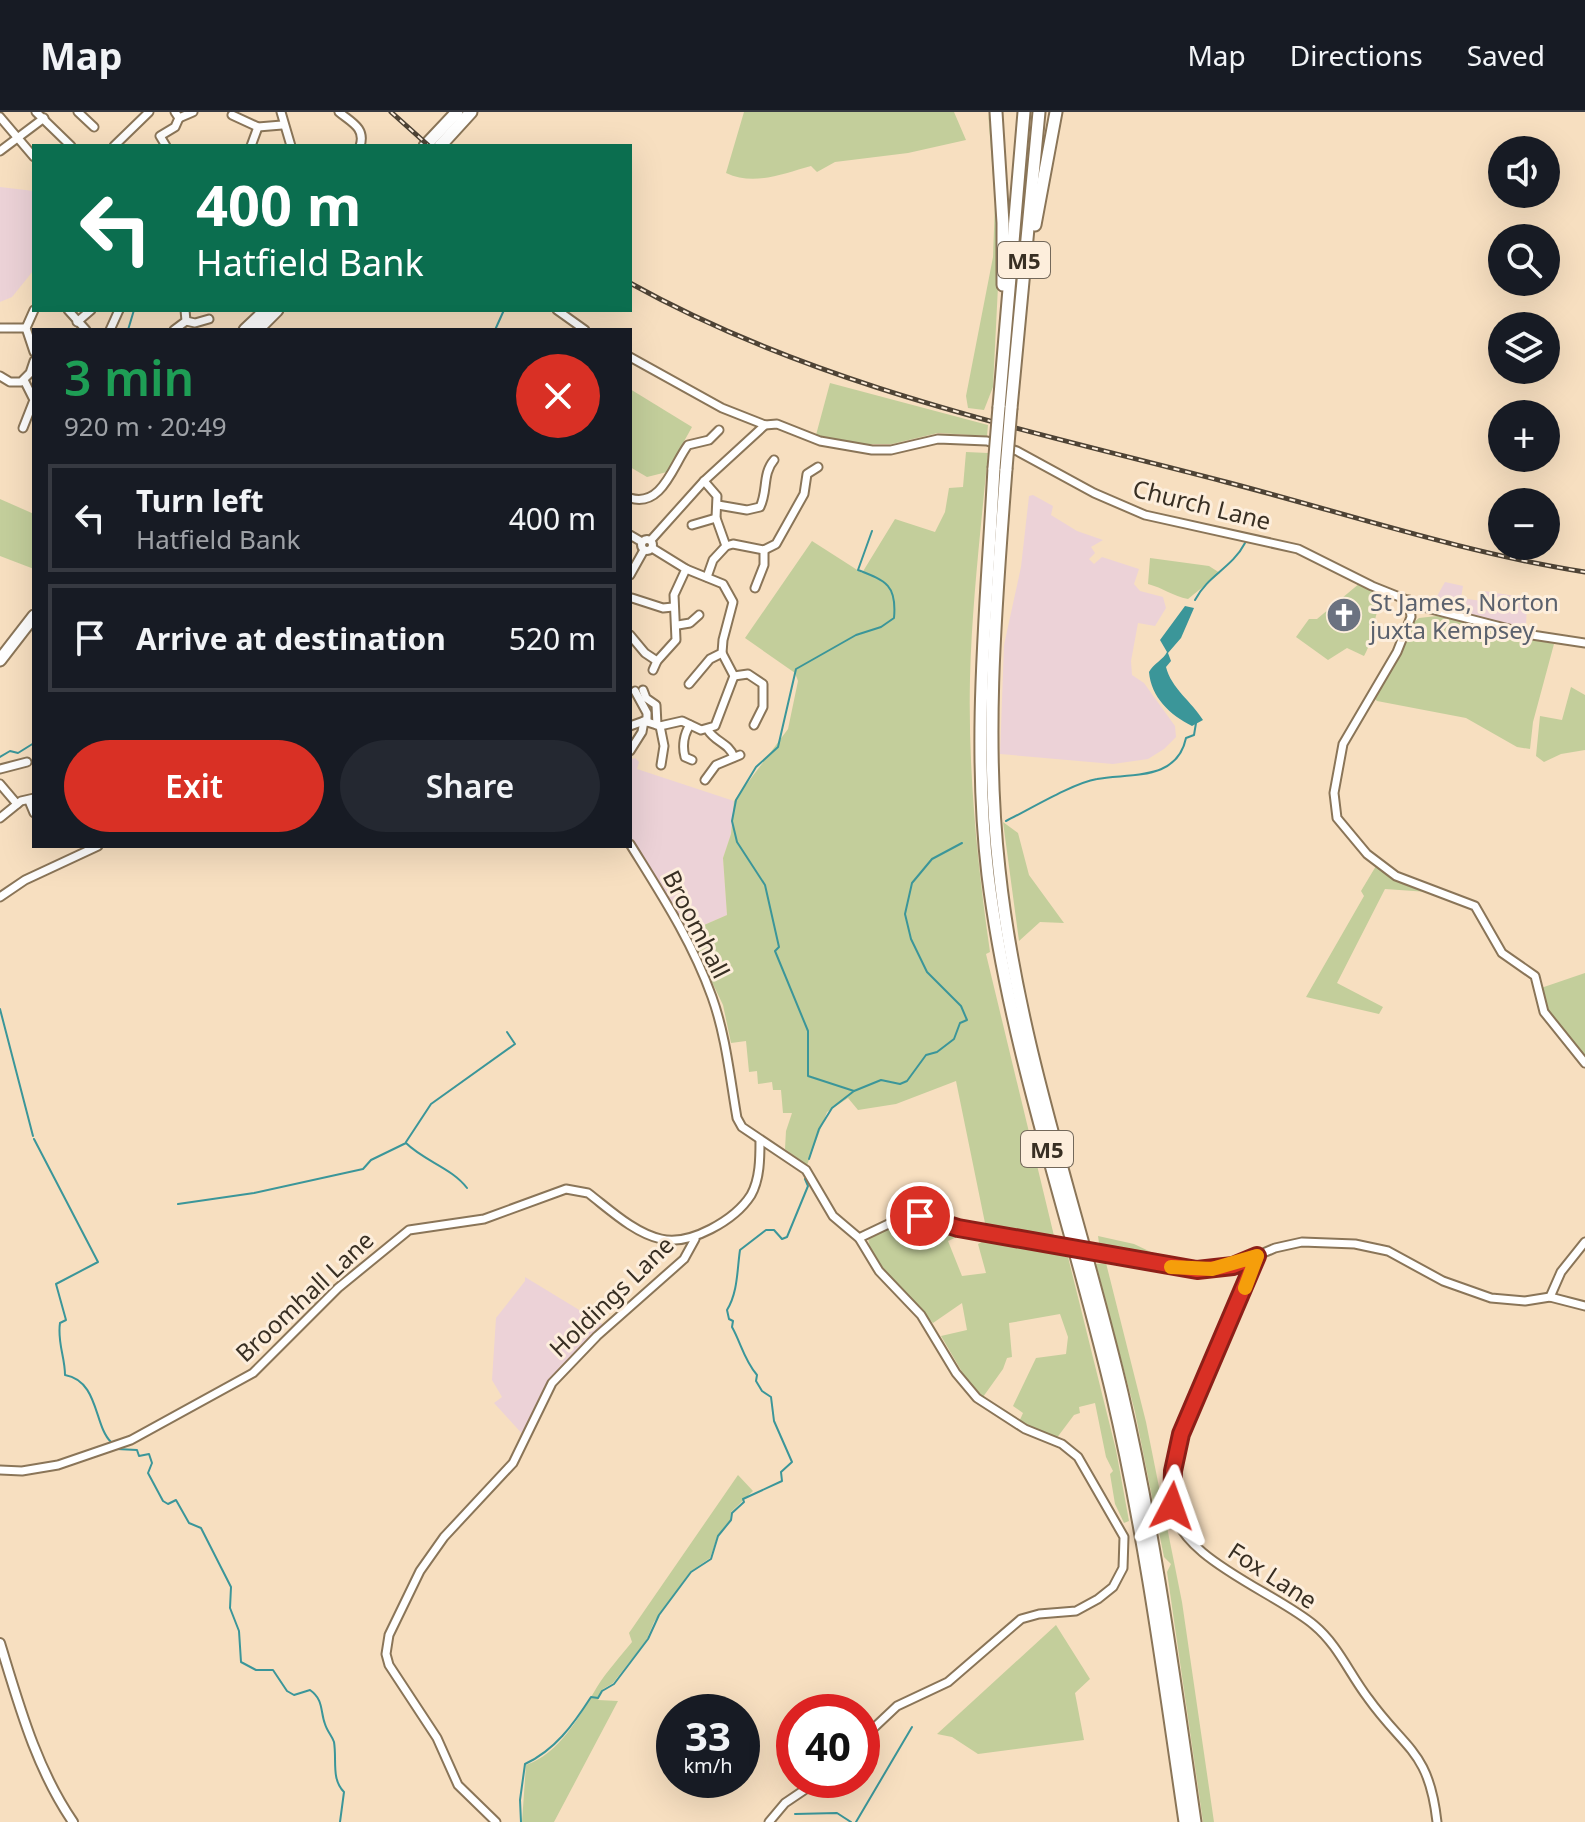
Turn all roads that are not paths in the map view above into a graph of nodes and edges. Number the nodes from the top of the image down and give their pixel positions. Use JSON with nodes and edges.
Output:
{"nodes":[{"id":1,"x":78,"y":112,"type":"edge"},
{"id":2,"x":149,"y":112,"type":"edge"},
{"id":3,"x":193,"y":112,"type":"edge"},
{"id":4,"x":281,"y":112,"type":"edge"},
{"id":5,"x":339,"y":112,"type":"edge"},
{"id":6,"x":457,"y":112,"type":"edge"},
{"id":7,"x":471,"y":112,"type":"edge"},
{"id":8,"x":996,"y":112,"type":"edge"},
{"id":9,"x":1024,"y":112,"type":"edge"},
{"id":10,"x":1039,"y":112,"type":"edge"},
{"id":11,"x":1056,"y":112,"type":"edge"},
{"id":12,"x":40,"y":115,"type":"edge"},
{"id":13,"x":136,"y":115,"type":"edge"},
{"id":14,"x":177,"y":115,"type":"edge"},
{"id":15,"x":232,"y":115,"type":"dead end"},
{"id":16,"x":0,"y":117,"type":"edge"},
{"id":17,"x":282,"y":125,"type":"junction"},
{"id":18,"x":94,"y":127,"type":"dead end"},
{"id":19,"x":258,"y":127,"type":"junction"},
{"id":20,"x":18,"y":139,"type":"junction"},
{"id":21,"x":364,"y":141,"type":"edge"},
{"id":22,"x":69,"y":144,"type":"edge"},
{"id":23,"x":115,"y":144,"type":"edge"},
{"id":24,"x":165,"y":144,"type":"edge"},
{"id":25,"x":252,"y":144,"type":"edge"},
{"id":26,"x":290,"y":144,"type":"edge"},
{"id":27,"x":427,"y":144,"type":"edge"},
{"id":28,"x":442,"y":144,"type":"edge"},
{"id":29,"x":0,"y":154,"type":"edge"},
{"id":30,"x":32,"y":155,"type":"edge"},
{"id":31,"x":33,"y":312,"type":"edge"},
{"id":32,"x":70,"y":312,"type":"edge"},
{"id":33,"x":89,"y":312,"type":"edge"},
{"id":34,"x":185,"y":312,"type":"edge"},
{"id":35,"x":264,"y":312,"type":"edge"},
{"id":36,"x":275,"y":312,"type":"edge"},
{"id":37,"x":560,"y":312,"type":"edge"},
{"id":38,"x":1,"y":319,"type":"edge"},
{"id":39,"x":209,"y":319,"type":"dead end"},
{"id":40,"x":186,"y":321,"type":"junction"},
{"id":41,"x":77,"y":322,"type":"junction"},
{"id":42,"x":26,"y":328,"type":"junction"},
{"id":43,"x":84,"y":328,"type":"edge"},
{"id":44,"x":177,"y":328,"type":"edge"},
{"id":45,"x":247,"y":328,"type":"edge"},
{"id":46,"x":259,"y":328,"type":"edge"},
{"id":47,"x":582,"y":328,"type":"edge"},
{"id":48,"x":1,"y":330,"type":"edge"},
{"id":49,"x":1004,"y":337,"type":"junction"},
{"id":50,"x":32,"y":346,"type":"edge"},
{"id":51,"x":632,"y":358,"type":"edge"},
{"id":52,"x":32,"y":365,"type":"edge"},
{"id":53,"x":1012,"y":373,"type":"junction"},
{"id":54,"x":0,"y":376,"type":"edge"},
{"id":55,"x":24,"y":380,"type":"junction"},
{"id":56,"x":32,"y":396,"type":"edge"},
{"id":57,"x":32,"y":405,"type":"edge"},
{"id":58,"x":1005,"y":408,"type":"junction"},
{"id":59,"x":765,"y":425,"type":"junction"},
{"id":60,"x":23,"y":428,"type":"dead end"},
{"id":61,"x":719,"y":430,"type":"dead end"},
{"id":62,"x":774,"y":460,"type":"dead end"},
{"id":63,"x":811,"y":468,"type":"dead end"},
{"id":64,"x":1000,"y":468,"type":"junction"},
{"id":65,"x":704,"y":481,"type":"junction"},
{"id":66,"x":632,"y":498,"type":"edge"},
{"id":67,"x":718,"y":505,"type":"junction"},
{"id":68,"x":716,"y":518,"type":"junction"},
{"id":69,"x":696,"y":525,"type":"dead end"},
{"id":70,"x":632,"y":536,"type":"edge"},
{"id":71,"x":647,"y":545,"type":"junction"},
{"id":72,"x":726,"y":546,"type":"junction"},
{"id":73,"x":764,"y":550,"type":"junction"},
{"id":74,"x":686,"y":569,"type":"junction"},
{"id":75,"x":632,"y":571,"type":"edge"},
{"id":76,"x":707,"y":577,"type":"junction"},
{"id":77,"x":754,"y":582,"type":"dead end"},
{"id":78,"x":1409,"y":600,"type":"junction"},
{"id":79,"x":636,"y":601,"type":"dead end"},
{"id":80,"x":673,"y":607,"type":"junction"},
{"id":81,"x":1427,"y":608,"type":"junction"},
{"id":82,"x":699,"y":615,"type":"dead end"},
{"id":83,"x":1411,"y":617,"type":"junction"},
{"id":84,"x":32,"y":619,"type":"edge"},
{"id":85,"x":678,"y":625,"type":"junction"},
{"id":86,"x":32,"y":631,"type":"edge"},
{"id":87,"x":632,"y":641,"type":"edge"},
{"id":88,"x":1585,"y":643,"type":"edge"},
{"id":89,"x":722,"y":653,"type":"junction"},
{"id":90,"x":0,"y":660,"type":"edge"},
{"id":91,"x":657,"y":661,"type":"junction"},
{"id":92,"x":653,"y":670,"type":"dead end"},
{"id":93,"x":0,"y":671,"type":"edge"},
{"id":94,"x":734,"y":676,"type":"junction"},
{"id":95,"x":689,"y":684,"type":"dead end"},
{"id":96,"x":755,"y":718,"type":"dead end"},
{"id":97,"x":645,"y":721,"type":"junction"},
{"id":98,"x":632,"y":725,"type":"edge"},
{"id":99,"x":658,"y":725,"type":"junction"},
{"id":100,"x":690,"y":725,"type":"junction"},
{"id":101,"x":708,"y":730,"type":"junction"},
{"id":102,"x":632,"y":748,"type":"edge"},
{"id":103,"x":692,"y":760,"type":"dead end"},
{"id":104,"x":27,"y":762,"type":"dead end"},
{"id":105,"x":661,"y":765,"type":"dead end"},
{"id":106,"x":0,"y":769,"type":"edge"},
{"id":107,"x":705,"y":780,"type":"dead end"},
{"id":108,"x":0,"y":784,"type":"edge"},
{"id":109,"x":32,"y":800,"type":"edge"},
{"id":110,"x":17,"y":804,"type":"junction"},
{"id":111,"x":0,"y":818,"type":"edge"},
{"id":112,"x":632,"y":847,"type":"edge"},
{"id":113,"x":94,"y":848,"type":"edge"},
{"id":114,"x":0,"y":897,"type":"edge"},
{"id":115,"x":1585,"y":1063,"type":"edge"},
{"id":116,"x":760,"y":1140,"type":"junction"},
{"id":117,"x":859,"y":1238,"type":"junction"},
{"id":118,"x":695,"y":1239,"type":"junction"},
{"id":119,"x":1585,"y":1242,"type":"edge"},
{"id":120,"x":1257,"y":1256,"type":"junction"},
{"id":121,"x":1550,"y":1297,"type":"junction"},
{"id":122,"x":1585,"y":1306,"type":"edge"},
{"id":123,"x":0,"y":1470,"type":"edge"},
{"id":124,"x":0,"y":1643,"type":"edge"},
{"id":125,"x":880,"y":1722,"type":"edge"},
{"id":126,"x":792,"y":1798,"type":"edge"},
{"id":127,"x":73,"y":1822,"type":"edge"},
{"id":128,"x":496,"y":1822,"type":"edge"},
{"id":129,"x":769,"y":1822,"type":"edge"},
{"id":130,"x":1185,"y":1822,"type":"edge"},
{"id":131,"x":1195,"y":1822,"type":"edge"},
{"id":132,"x":1437,"y":1822,"type":"edge"}],
"edges":[{"from":1,"to":18,"type":"street"},
{"from":2,"to":13,"type":"street"},
{"from":3,"to":14,"type":"street"},
{"from":4,"to":17,"type":"street"},
{"from":5,"to":21,"type":"street"},
{"from":6,"to":27,"type":"highway"},
{"from":7,"to":28,"type":"highway"},
{"from":8,"to":49,"type":"highway","number":"M5"},
{"from":9,"to":49,"type":"highway","number":"M5"},
{"from":10,"to":53,"type":"highway","number":"M5"},
{"from":11,"to":53,"type":"highway","number":"M5"},
{"from":12,"to":20,"type":"street"},
{"from":12,"to":22,"type":"street"},
{"from":13,"to":23,"type":"street"},
{"from":14,"to":24,"type":"street"},
{"from":15,"to":19,"type":"street"},
{"from":16,"to":20,"type":"street"},
{"from":17,"to":19,"type":"street"},
{"from":17,"to":26,"type":"street"},
{"from":19,"to":25,"type":"street"},
{"from":20,"to":29,"type":"street"},
{"from":20,"to":30,"type":"street"},
{"from":31,"to":42,"type":"street"},
{"from":32,"to":41,"type":"street"},
{"from":33,"to":41,"type":"street"},
{"from":34,"to":40,"type":"street"},
{"from":35,"to":45,"type":"highway"},
{"from":36,"to":46,"type":"highway"},
{"from":37,"to":47,"type":"street"},
{"from":38,"to":48,"type":"street"},
{"from":39,"to":40,"type":"street"},
{"from":40,"to":44,"type":"street"},
{"from":41,"to":43,"type":"street"},
{"from":42,"to":48,"type":"street"},
{"from":42,"to":50,"type":"street"},
{"from":49,"to":58,"type":"highway","number":"M5"},
{"from":51,"to":59,"type":"street","name":"Church Lane"},
{"from":52,"to":55,"type":"street"},
{"from":53,"to":58,"type":"highway","number":"M5"},
{"from":54,"to":55,"type":"street"},
{"from":55,"to":56,"type":"street"},
{"from":57,"to":60,"type":"street"},
{"from":58,"to":64,"type":"highway","number":"M5","bridge":true},
{"from":59,"to":65,"type":"street"},
{"from":59,"to":78,"type":"street","name":"Church Lane"},
{"from":61,"to":66,"type":"street"},
{"from":62,"to":67,"type":"street"},
{"from":63,"to":73,"type":"street"},
{"from":64,"to":130,"type":"highway","number":"M5"},
{"from":64,"to":131,"type":"highway","number":"M5"},
{"from":65,"to":67,"type":"street"},
{"from":65,"to":71,"type":"street"},
{"from":67,"to":68,"type":"street"},
{"from":68,"to":69,"type":"street"},
{"from":68,"to":72,"type":"street"},
{"from":70,"to":71,"type":"street"},
{"from":71,"to":74,"type":"street"},
{"from":71,"to":75,"type":"street"},
{"from":72,"to":73,"type":"street"},
{"from":72,"to":76,"type":"street"},
{"from":73,"to":77,"type":"street"},
{"from":74,"to":76,"type":"street"},
{"from":74,"to":80,"type":"street"},
{"from":76,"to":89,"type":"street"},
{"from":78,"to":81,"type":"street","name":"Church Lane"},
{"from":78,"to":83,"type":"street"},
{"from":79,"to":80,"type":"street"},
{"from":80,"to":85,"type":"street"},
{"from":81,"to":83,"type":"street"},
{"from":81,"to":88,"type":"street","name":"Church Lane"},
{"from":82,"to":85,"type":"street"},
{"from":83,"to":115,"type":"street"},
{"from":84,"to":90,"type":"highway"},
{"from":85,"to":91,"type":"street"},
{"from":86,"to":93,"type":"highway"},
{"from":87,"to":91,"type":"street"},
{"from":89,"to":94,"type":"street"},
{"from":89,"to":95,"type":"street"},
{"from":91,"to":92,"type":"street"},
{"from":94,"to":96,"type":"street"},
{"from":94,"to":101,"type":"street"},
{"from":97,"to":98,"type":"street"},
{"from":97,"to":99,"type":"street"},
{"from":97,"to":99,"type":"street"},
{"from":97,"to":102,"type":"street"},
{"from":99,"to":100,"type":"street"},
{"from":99,"to":105,"type":"street"},
{"from":100,"to":101,"type":"street"},
{"from":100,"to":103,"type":"street"},
{"from":101,"to":107,"type":"street"},
{"from":104,"to":106,"type":"street"},
{"from":108,"to":110,"type":"street"},
{"from":109,"to":110,"type":"street"},
{"from":110,"to":111,"type":"street"},
{"from":112,"to":116,"type":"street","name":"Broomhall"},
{"from":113,"to":114,"type":"street"},
{"from":116,"to":117,"type":"street","name":"Broomhall"},
{"from":116,"to":118,"type":"street"},
{"from":117,"to":120,"type":"street","bridge":true},
{"from":117,"to":125,"type":"street"},
{"from":118,"to":123,"type":"street","name":"Broomhall Lane"},
{"from":118,"to":128,"type":"street","name":"Holdings Lane"},
{"from":119,"to":121,"type":"street"},
{"from":120,"to":121,"type":"street"},
{"from":120,"to":132,"type":"street","name":"Fox Lane"},
{"from":121,"to":122,"type":"street"},
{"from":124,"to":127,"type":"main road"},
{"from":126,"to":129,"type":"street"}]}
